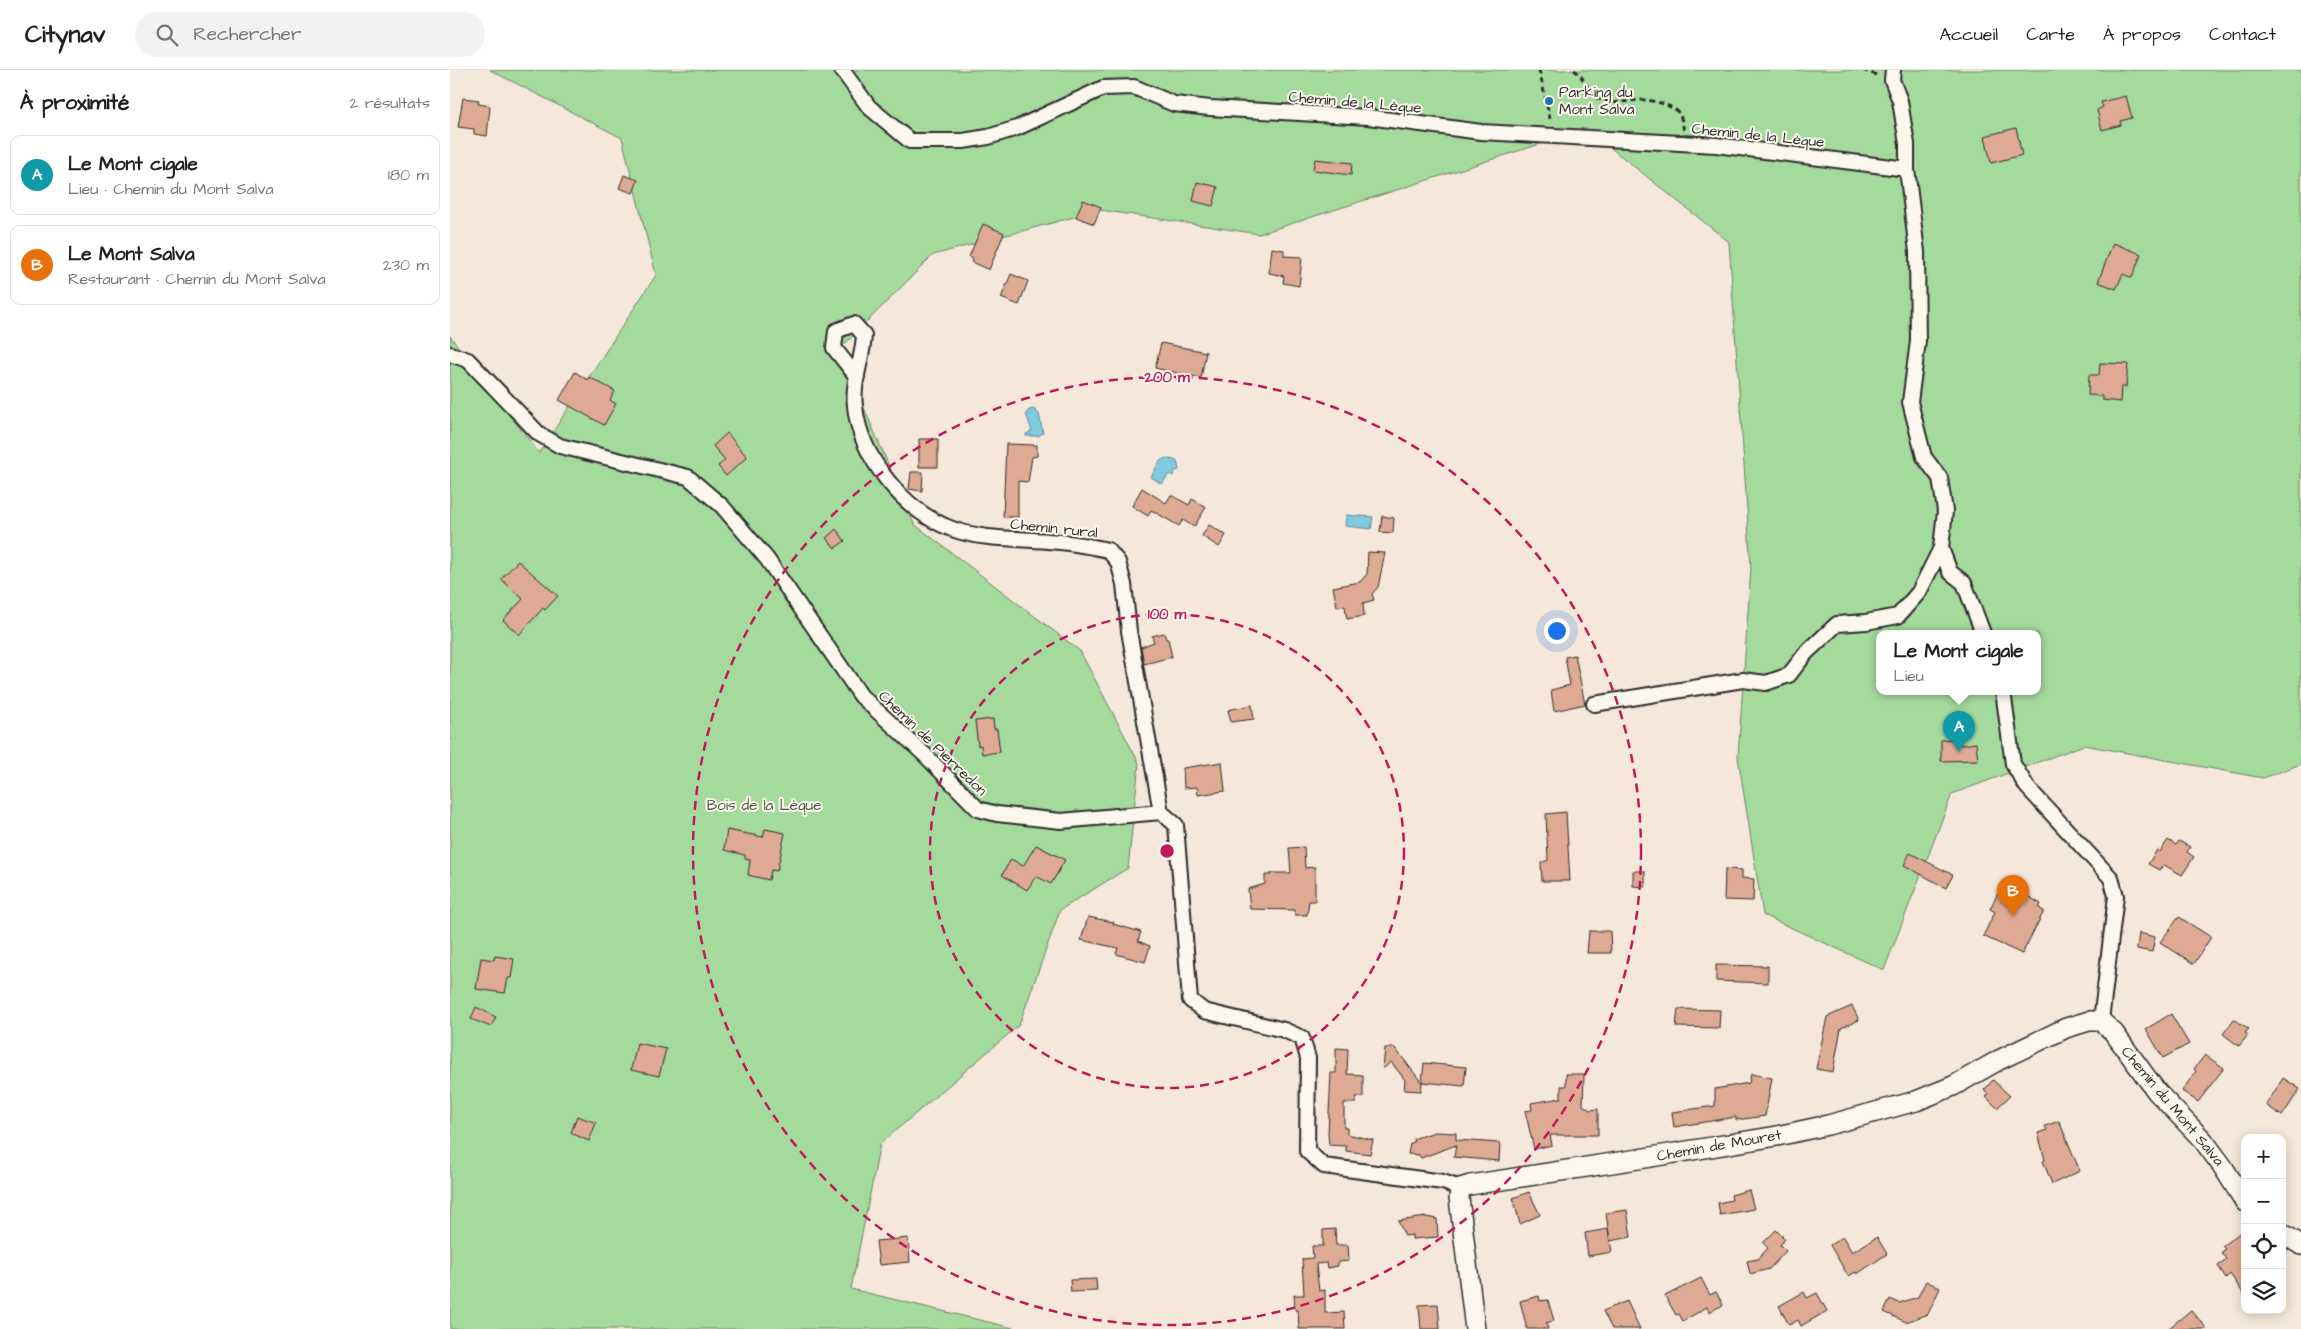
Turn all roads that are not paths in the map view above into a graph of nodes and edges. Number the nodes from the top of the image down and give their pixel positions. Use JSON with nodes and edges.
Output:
{"nodes":[{"id":1,"x":842,"y":70,"type":"edge"},
{"id":2,"x":1893,"y":70,"type":"edge"},
{"id":3,"x":1907,"y":169,"type":"junction"},
{"id":4,"x":450,"y":354,"type":"edge"},
{"id":5,"x":857,"y":377,"type":"dead end"},
{"id":6,"x":1942,"y":548,"type":"junction"},
{"id":7,"x":1982,"y":630,"type":"edge"},
{"id":8,"x":2004,"y":695,"type":"edge"},
{"id":9,"x":1594,"y":704,"type":"dead end"},
{"id":10,"x":1161,"y":812,"type":"junction"},
{"id":11,"x":2101,"y":1021,"type":"junction"},
{"id":12,"x":1460,"y":1188,"type":"junction"},
{"id":13,"x":2241,"y":1196,"type":"edge"},
{"id":14,"x":2286,"y":1236,"type":"edge"},
{"id":15,"x":2301,"y":1246,"type":"edge"},
{"id":16,"x":1475,"y":1329,"type":"edge"}],
"edges":[{"from":1,"to":3,"type":"street","name":"Chemin de la Lèque"},
{"from":2,"to":3,"type":"street"},
{"from":3,"to":6,"type":"street"},
{"from":4,"to":10,"type":"street","name":"Chemin de Pierredon"},
{"from":5,"to":10,"type":"street","name":"Chemin rural"},
{"from":6,"to":7,"type":"street"},
{"from":6,"to":9,"type":"street"},
{"from":8,"to":11,"type":"street"},
{"from":10,"to":12,"type":"street"},
{"from":11,"to":12,"type":"street","name":"Chemin de Mouret"},
{"from":11,"to":13,"type":"street","name":"Chemin du Mont Salva"},
{"from":12,"to":16,"type":"street"},
{"from":14,"to":15,"type":"street"}]}
